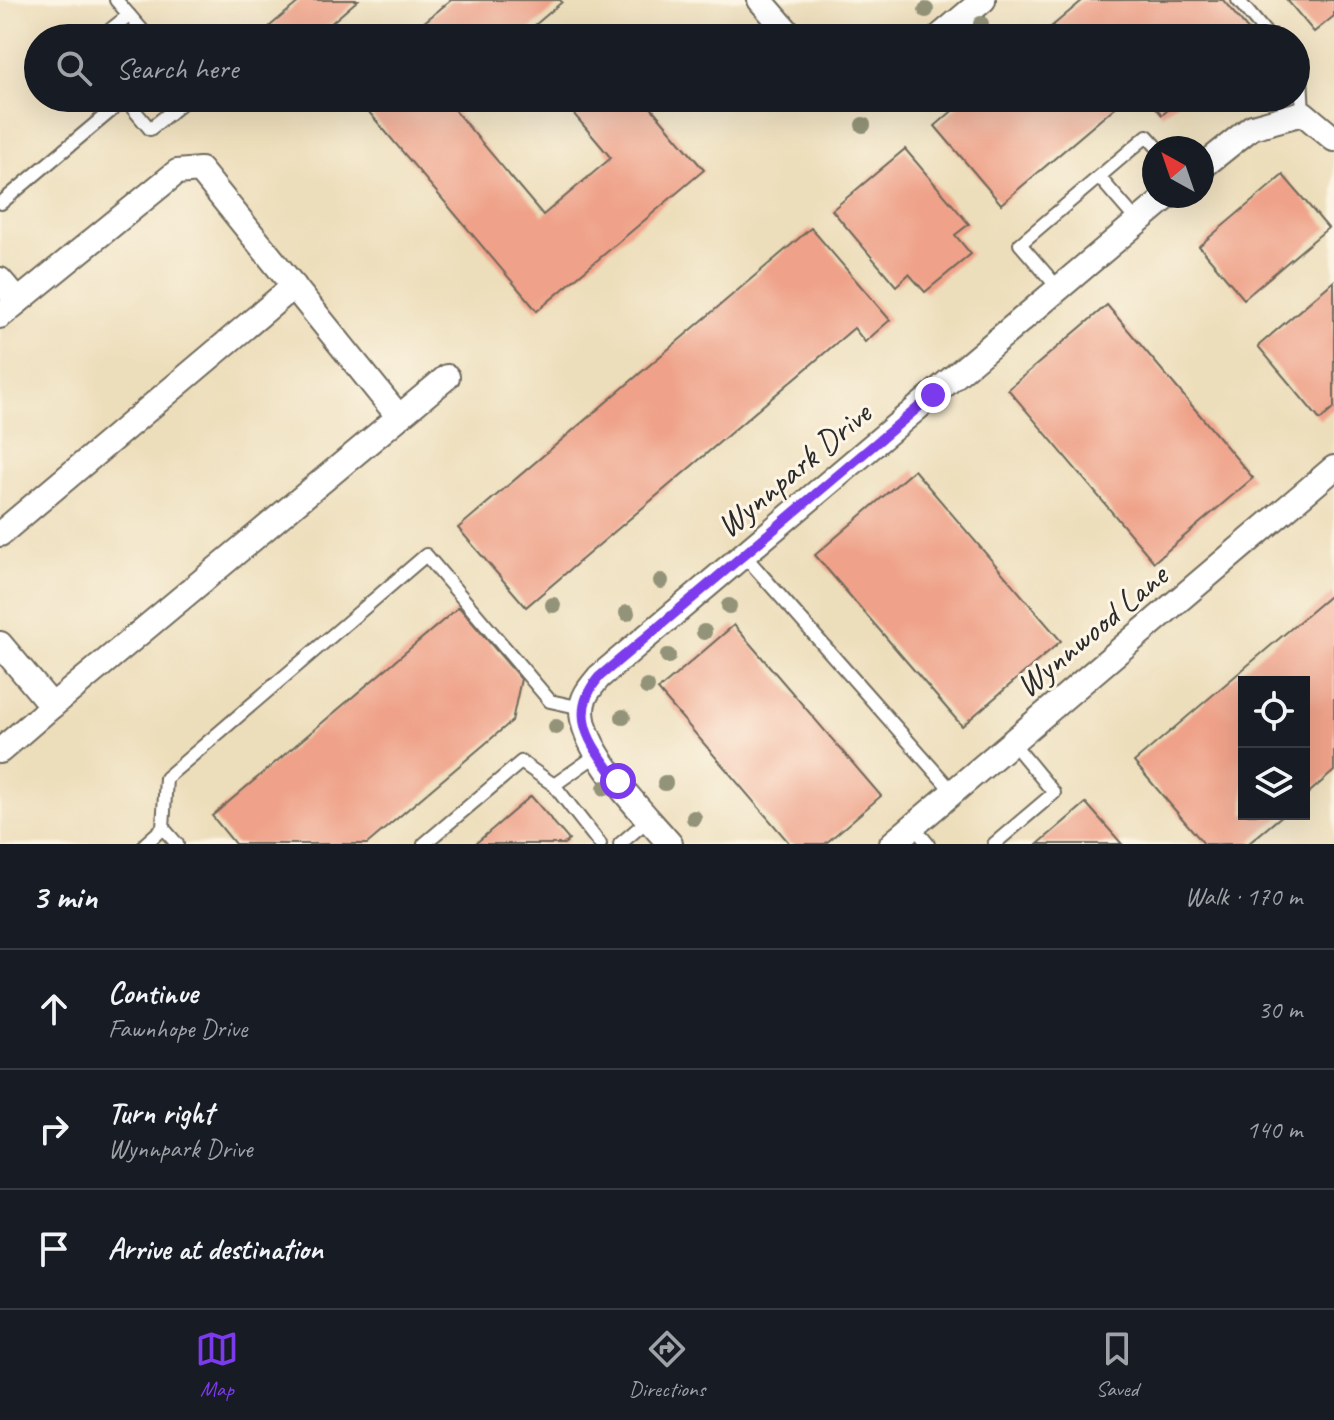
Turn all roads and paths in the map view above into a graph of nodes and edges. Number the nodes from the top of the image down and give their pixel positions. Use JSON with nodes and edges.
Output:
{"nodes":[{"id":1,"x":116,"y":0,"type":"edge"},
{"id":2,"x":760,"y":0,"type":"edge"},
{"id":3,"x":983,"y":0,"type":"edge"},
{"id":4,"x":1238,"y":0,"type":"edge"},
{"id":5,"x":129,"y":15,"type":"junction"},
{"id":6,"x":118,"y":24,"type":"edge"},
{"id":7,"x":137,"y":24,"type":"edge"},
{"id":8,"x":781,"y":24,"type":"edge"},
{"id":9,"x":955,"y":24,"type":"edge"},
{"id":10,"x":1258,"y":24,"type":"edge"},
{"id":11,"x":109,"y":112,"type":"edge"},
{"id":12,"x":135,"y":112,"type":"edge"},
{"id":13,"x":171,"y":112,"type":"edge"},
{"id":14,"x":1303,"y":113,"type":"joint"},
{"id":15,"x":1331,"y":129,"type":"edge"},
{"id":16,"x":1142,"y":140,"type":"edge"},
{"id":17,"x":1214,"y":157,"type":"edge"},
{"id":18,"x":1099,"y":177,"type":"junction"},
{"id":19,"x":1,"y":203,"type":"edge"},
{"id":20,"x":1154,"y":208,"type":"edge"},
{"id":21,"x":1138,"y":222,"type":"junction"},
{"id":22,"x":0,"y":280,"type":"edge"},
{"id":23,"x":294,"y":286,"type":"junction"},
{"id":24,"x":1059,"y":289,"type":"junction"},
{"id":25,"x":9,"y":308,"type":"edge"},
{"id":26,"x":447,"y":377,"type":"dead end"},
{"id":27,"x":399,"y":417,"type":"junction"},
{"id":28,"x":1334,"y":468,"type":"edge"},
{"id":29,"x":0,"y":534,"type":"edge"},
{"id":30,"x":744,"y":555,"type":"junction"},
{"id":31,"x":0,"y":644,"type":"edge"},
{"id":32,"x":52,"y":706,"type":"junction"},
{"id":33,"x":582,"y":708,"type":"junction"},
{"id":34,"x":1012,"y":742,"type":"junction"},
{"id":35,"x":0,"y":751,"type":"edge"},
{"id":36,"x":598,"y":754,"type":"junction"},
{"id":37,"x":554,"y":785,"type":"junction"},
{"id":38,"x":953,"y":792,"type":"junction"},
{"id":39,"x":649,"y":819,"type":"junction"},
{"id":40,"x":163,"y":828,"type":"junction"},
{"id":41,"x":920,"y":835,"type":"edge"},
{"id":42,"x":145,"y":844,"type":"edge"},
{"id":43,"x":177,"y":844,"type":"edge"},
{"id":44,"x":424,"y":844,"type":"edge"},
{"id":45,"x":600,"y":844,"type":"edge"},
{"id":46,"x":620,"y":844,"type":"edge"},
{"id":47,"x":670,"y":844,"type":"edge"},
{"id":48,"x":892,"y":844,"type":"edge"},
{"id":49,"x":994,"y":844,"type":"edge"}],
"edges":[{"from":1,"to":5,"type":"lane"},
{"from":2,"to":8,"type":"street"},
{"from":3,"to":9,"type":"street"},
{"from":4,"to":10,"type":"lane"},
{"from":5,"to":6,"type":"lane"},
{"from":5,"to":7,"type":"lane"},
{"from":11,"to":19,"type":"lane"},
{"from":12,"to":13,"type":"lane"},
{"from":14,"to":15,"type":"street"},
{"from":14,"to":17,"type":"street"},
{"from":16,"to":18,"type":"lane"},
{"from":18,"to":21,"type":"lane"},
{"from":18,"to":24,"type":"lane"},
{"from":20,"to":21,"type":"street","name":"Wynnpark Drive"},
{"from":21,"to":24,"type":"street","name":"Wynnpark Drive"},
{"from":22,"to":25,"type":"street"},
{"from":23,"to":25,"type":"street"},
{"from":23,"to":27,"type":"street"},
{"from":23,"to":29,"type":"street"},
{"from":24,"to":30,"type":"street","name":"Wynnpark Drive"},
{"from":26,"to":27,"type":"street"},
{"from":27,"to":32,"type":"street"},
{"from":28,"to":34,"type":"street","name":"Wynnwood Lane"},
{"from":30,"to":33,"type":"street","name":"Wynnpark Drive"},
{"from":30,"to":38,"type":"lane"},
{"from":31,"to":32,"type":"street"},
{"from":32,"to":35,"type":"street"},
{"from":33,"to":36,"type":"street"},
{"from":33,"to":40,"type":"lane"},
{"from":34,"to":38,"type":"street","name":"Wynnwood Lane"},
{"from":34,"to":49,"type":"lane"},
{"from":36,"to":37,"type":"lane"},
{"from":36,"to":39,"type":"street"},
{"from":37,"to":44,"type":"lane"},
{"from":37,"to":45,"type":"lane"},
{"from":38,"to":41,"type":"street","name":"Wynnwood Lane"},
{"from":39,"to":46,"type":"lane"},
{"from":39,"to":47,"type":"street"},
{"from":40,"to":42,"type":"lane"},
{"from":40,"to":43,"type":"lane"},
{"from":41,"to":48,"type":"street","name":"Wynnwood Lane"}]}
